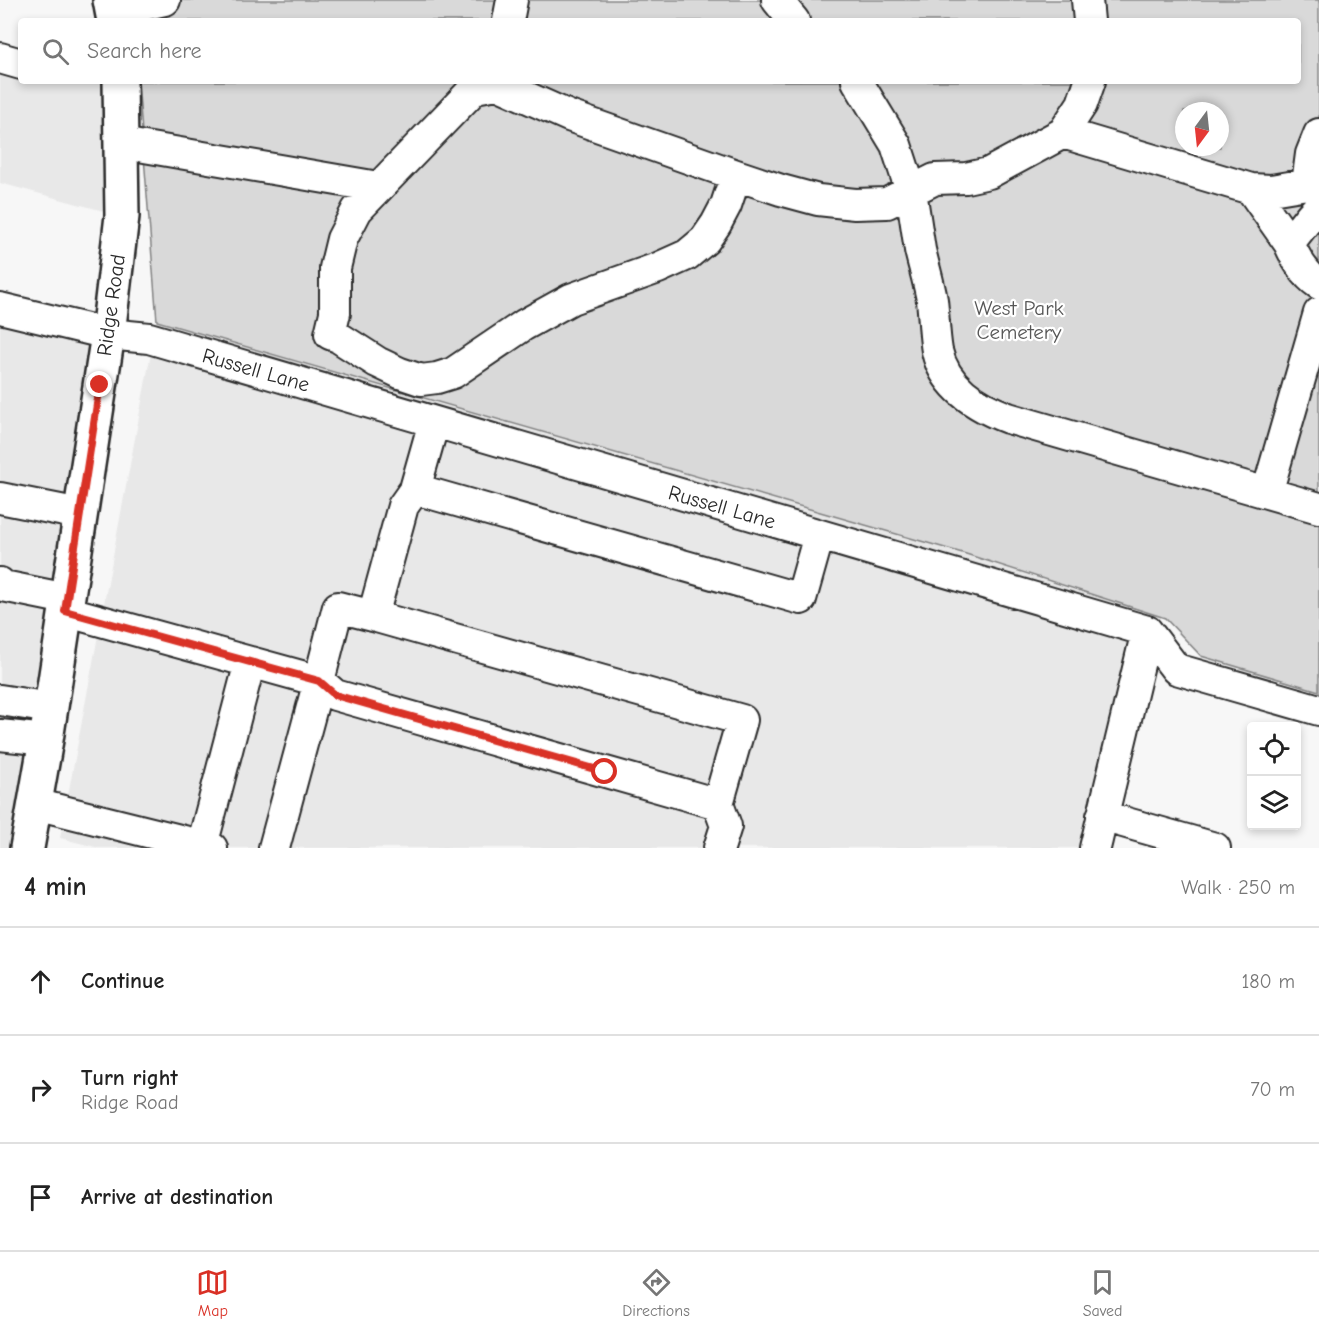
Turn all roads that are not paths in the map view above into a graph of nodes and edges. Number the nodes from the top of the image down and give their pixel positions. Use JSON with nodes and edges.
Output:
{"nodes":[{"id":1,"x":165,"y":0,"type":"edge"},
{"id":2,"x":512,"y":0,"type":"edge"},
{"id":3,"x":777,"y":0,"type":"edge"},
{"id":4,"x":1087,"y":0,"type":"edge"},
{"id":5,"x":112,"y":11,"type":"edge"},
{"id":6,"x":509,"y":18,"type":"edge"},
{"id":7,"x":792,"y":18,"type":"edge"},
{"id":8,"x":1089,"y":18,"type":"edge"},
{"id":9,"x":0,"y":58,"type":"edge"},
{"id":10,"x":18,"y":63,"type":"edge"},
{"id":11,"x":116,"y":84,"type":"edge"},
{"id":12,"x":490,"y":84,"type":"edge"},
{"id":13,"x":501,"y":84,"type":"edge"},
{"id":14,"x":859,"y":84,"type":"edge"},
{"id":15,"x":1089,"y":84,"type":"edge"},
{"id":16,"x":1063,"y":133,"type":"junction"},
{"id":17,"x":1319,"y":134,"type":"edge"},
{"id":18,"x":121,"y":144,"type":"junction"},
{"id":19,"x":736,"y":174,"type":"junction"},
{"id":20,"x":378,"y":187,"type":"junction"},
{"id":21,"x":1251,"y":189,"type":"junction"},
{"id":22,"x":911,"y":191,"type":"junction"},
{"id":23,"x":1315,"y":193,"type":"edge"},
{"id":24,"x":1289,"y":243,"type":"junction"},
{"id":25,"x":1319,"y":284,"type":"edge"},
{"id":26,"x":0,"y":308,"type":"edge"},
{"id":27,"x":1319,"y":313,"type":"edge"},
{"id":28,"x":108,"y":334,"type":"junction"},
{"id":29,"x":434,"y":422,"type":"junction"},
{"id":30,"x":415,"y":489,"type":"junction"},
{"id":31,"x":1267,"y":493,"type":"junction"},
{"id":32,"x":0,"y":498,"type":"edge"},
{"id":33,"x":1319,"y":508,"type":"edge"},
{"id":34,"x":80,"y":514,"type":"junction"},
{"id":35,"x":819,"y":535,"type":"junction"},
{"id":36,"x":0,"y":583,"type":"edge"},
{"id":37,"x":66,"y":605,"type":"junction"},
{"id":38,"x":373,"y":616,"type":"junction"},
{"id":39,"x":1147,"y":631,"type":"junction"},
{"id":40,"x":250,"y":662,"type":"junction"},
{"id":41,"x":319,"y":681,"type":"junction"},
{"id":42,"x":0,"y":700,"type":"edge"},
{"id":43,"x":51,"y":708,"type":"junction"},
{"id":44,"x":1319,"y":710,"type":"edge"},
{"id":45,"x":0,"y":735,"type":"edge"},
{"id":46,"x":46,"y":740,"type":"junction"},
{"id":47,"x":35,"y":804,"type":"junction"},
{"id":48,"x":718,"y":804,"type":"junction"},
{"id":49,"x":1102,"y":816,"type":"junction"},
{"id":50,"x":207,"y":847,"type":"edge"},
{"id":51,"x":27,"y":848,"type":"edge"},
{"id":52,"x":274,"y":848,"type":"edge"},
{"id":53,"x":719,"y":848,"type":"edge"},
{"id":54,"x":1095,"y":848,"type":"edge"},
{"id":55,"x":1215,"y":848,"type":"edge"}],
"edges":[{"from":1,"to":5,"type":"street"},
{"from":2,"to":6,"type":"street"},
{"from":3,"to":7,"type":"street"},
{"from":4,"to":8,"type":"street"},
{"from":9,"to":10,"type":"street"},
{"from":11,"to":18,"type":"main road","name":"Ridge Road"},
{"from":12,"to":20,"type":"street"},
{"from":13,"to":19,"type":"street"},
{"from":14,"to":22,"type":"street"},
{"from":15,"to":16,"type":"street"},
{"from":16,"to":21,"type":"street"},
{"from":16,"to":22,"type":"street"},
{"from":17,"to":23,"type":"street"},
{"from":18,"to":20,"type":"street"},
{"from":18,"to":28,"type":"main road","name":"Ridge Road"},
{"from":19,"to":20,"type":"street"},
{"from":19,"to":22,"type":"street"},
{"from":21,"to":23,"type":"street"},
{"from":21,"to":24,"type":"street"},
{"from":22,"to":31,"type":"street"},
{"from":23,"to":24,"type":"street"},
{"from":24,"to":25,"type":"street"},
{"from":26,"to":28,"type":"street","name":"Russell Lane"},
{"from":27,"to":31,"type":"street"},
{"from":28,"to":29,"type":"street","name":"Russell Lane"},
{"from":28,"to":34,"type":"main road","name":"Ridge Road"},
{"from":29,"to":30,"type":"street"},
{"from":29,"to":35,"type":"street","name":"Russell Lane"},
{"from":30,"to":35,"type":"street"},
{"from":30,"to":38,"type":"street"},
{"from":31,"to":33,"type":"street"},
{"from":32,"to":34,"type":"street"},
{"from":34,"to":37,"type":"main road","name":"Ridge Road"},
{"from":35,"to":39,"type":"street","name":"Russell Lane"},
{"from":36,"to":37,"type":"street"},
{"from":37,"to":40,"type":"street"},
{"from":37,"to":43,"type":"main road","name":"Ridge Road"},
{"from":38,"to":41,"type":"street"},
{"from":38,"to":48,"type":"street"},
{"from":39,"to":44,"type":"street"},
{"from":39,"to":49,"type":"street"},
{"from":40,"to":41,"type":"street"},
{"from":40,"to":50,"type":"street"},
{"from":41,"to":48,"type":"street"},
{"from":41,"to":52,"type":"street"},
{"from":42,"to":43,"type":"street"},
{"from":43,"to":46,"type":"main road","name":"Ridge Road"},
{"from":45,"to":46,"type":"street"},
{"from":46,"to":47,"type":"main road","name":"Ridge Road"},
{"from":47,"to":50,"type":"street"},
{"from":47,"to":51,"type":"main road","name":"Ridge Road"},
{"from":48,"to":53,"type":"street"},
{"from":49,"to":54,"type":"street"},
{"from":49,"to":55,"type":"street"}]}
